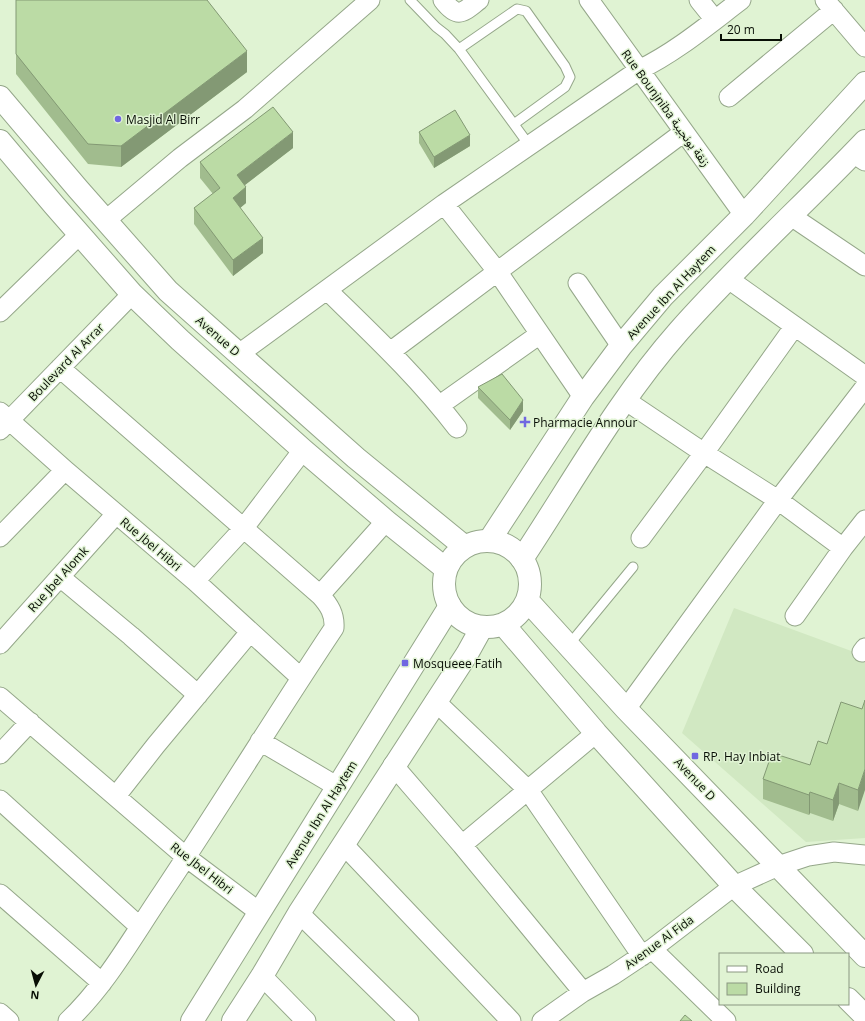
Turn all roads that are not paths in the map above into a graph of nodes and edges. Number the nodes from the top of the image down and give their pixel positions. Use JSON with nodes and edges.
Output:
{"nodes":[{"id":1,"x":370,"y":0,"type":"edge"},
{"id":2,"x":410,"y":0,"type":"edge"},
{"id":3,"x":443,"y":0,"type":"edge"},
{"id":4,"x":479,"y":0,"type":"edge"},
{"id":5,"x":589,"y":0,"type":"edge"},
{"id":6,"x":699,"y":0,"type":"edge"},
{"id":7,"x":741,"y":0,"type":"edge"},
{"id":8,"x":829,"y":5,"type":"edge"},
{"id":9,"x":715,"y":20,"type":"junction"},
{"id":10,"x":865,"y":47,"type":"edge"},
{"id":11,"x":459,"y":50,"type":"junction"},
{"id":12,"x":639,"y":70,"type":"junction"},
{"id":13,"x":865,"y":82,"type":"edge"},
{"id":14,"x":0,"y":96,"type":"edge"},
{"id":15,"x":729,"y":97,"type":"dead end"},
{"id":16,"x":514,"y":124,"type":"junction"},
{"id":17,"x":684,"y":132,"type":"junction"},
{"id":18,"x":0,"y":141,"type":"edge"},
{"id":19,"x":530,"y":146,"type":"junction"},
{"id":20,"x":861,"y":152,"type":"edge"},
{"id":21,"x":78,"y":189,"type":"junction"},
{"id":22,"x":444,"y":204,"type":"junction"},
{"id":23,"x":54,"y":205,"type":"junction"},
{"id":24,"x":744,"y":215,"type":"junction"},
{"id":25,"x":791,"y":216,"type":"junction"},
{"id":26,"x":106,"y":220,"type":"junction"},
{"id":27,"x":80,"y":234,"type":"junction"},
{"id":28,"x":865,"y":266,"type":"edge"},
{"id":29,"x":497,"y":271,"type":"junction"},
{"id":30,"x":727,"y":278,"type":"junction"},
{"id":31,"x":578,"y":283,"type":"dead end"},
{"id":32,"x":328,"y":290,"type":"junction"},
{"id":33,"x":132,"y":294,"type":"junction"},
{"id":34,"x":2,"y":304,"type":"edge"},
{"id":35,"x":794,"y":327,"type":"junction"},
{"id":36,"x":540,"y":334,"type":"junction"},
{"id":37,"x":621,"y":346,"type":"junction"},
{"id":38,"x":390,"y":352,"type":"junction"},
{"id":39,"x":239,"y":354,"type":"junction"},
{"id":40,"x":60,"y":368,"type":"junction"},
{"id":41,"x":865,"y":376,"type":"edge"},
{"id":42,"x":865,"y":387,"type":"edge"},
{"id":43,"x":583,"y":397,"type":"junction"},
{"id":44,"x":625,"y":400,"type":"junction"},
{"id":45,"x":440,"y":406,"type":"junction"},
{"id":46,"x":3,"y":421,"type":"edge"},
{"id":47,"x":457,"y":428,"type":"dead end"},
{"id":48,"x":303,"y":450,"type":"junction"},
{"id":49,"x":704,"y":453,"type":"junction"},
{"id":50,"x":65,"y":470,"type":"junction"},
{"id":51,"x":778,"y":500,"type":"junction"},
{"id":52,"x":116,"y":514,"type":"junction"},
{"id":53,"x":386,"y":521,"type":"junction"},
{"id":54,"x":864,"y":524,"type":"edge"},
{"id":55,"x":243,"y":529,"type":"junction"},
{"id":56,"x":0,"y":537,"type":"edge"},
{"id":57,"x":641,"y":538,"type":"dead end"},
{"id":58,"x":489,"y":541,"type":"junction"},
{"id":59,"x":465,"y":547,"type":"junction"},
{"id":60,"x":843,"y":548,"type":"junction"},
{"id":61,"x":522,"y":559,"type":"junction"},
{"id":62,"x":633,"y":567,"type":"dead end"},
{"id":63,"x":446,"y":569,"type":"junction"},
{"id":64,"x":60,"y":577,"type":"junction"},
{"id":65,"x":195,"y":581,"type":"junction"},
{"id":66,"x":320,"y":595,"type":"junction"},
{"id":67,"x":527,"y":600,"type":"junction"},
{"id":68,"x":450,"y":606,"type":"junction"},
{"id":69,"x":795,"y":616,"type":"dead end"},
{"id":70,"x":503,"y":624,"type":"junction"},
{"id":71,"x":482,"y":627,"type":"junction"},
{"id":72,"x":250,"y":632,"type":"junction"},
{"id":73,"x":0,"y":644,"type":"edge"},
{"id":74,"x":568,"y":646,"type":"junction"},
{"id":75,"x":301,"y":678,"type":"junction"},
{"id":76,"x":198,"y":695,"type":"junction"},
{"id":77,"x":0,"y":697,"type":"edge"},
{"id":78,"x":435,"y":701,"type":"junction"},
{"id":79,"x":626,"y":709,"type":"junction"},
{"id":80,"x":30,"y":722,"type":"junction"},
{"id":81,"x":596,"y":733,"type":"junction"},
{"id":82,"x":260,"y":741,"type":"junction"},
{"id":83,"x":0,"y":754,"type":"edge"},
{"id":84,"x":393,"y":765,"type":"junction"},
{"id":85,"x":338,"y":787,"type":"junction"},
{"id":86,"x":528,"y":790,"type":"junction"},
{"id":87,"x":116,"y":796,"type":"junction"},
{"id":88,"x":0,"y":800,"type":"edge"},
{"id":89,"x":343,"y":844,"type":"junction"},
{"id":90,"x":462,"y":845,"type":"junction"},
{"id":91,"x":865,"y":855,"type":"edge"},
{"id":92,"x":186,"y":857,"type":"junction"},
{"id":93,"x":778,"y":866,"type":"junction"},
{"id":94,"x":734,"y":886,"type":"junction"},
{"id":95,"x":0,"y":894,"type":"edge"},
{"id":96,"x":259,"y":912,"type":"junction"},
{"id":97,"x":299,"y":913,"type":"junction"},
{"id":98,"x":140,"y":927,"type":"junction"},
{"id":99,"x":647,"y":952,"type":"junction"},
{"id":100,"x":801,"y":953,"type":"edge"},
{"id":101,"x":865,"y":956,"type":"edge"},
{"id":102,"x":262,"y":976,"type":"junction"},
{"id":103,"x":102,"y":983,"type":"junction"},
{"id":104,"x":583,"y":992,"type":"junction"},
{"id":105,"x":849,"y":1000,"type":"edge"},
{"id":106,"x":0,"y":1013,"type":"edge"},
{"id":107,"x":865,"y":1016,"type":"edge"},
{"id":108,"x":9,"y":1021,"type":"edge"},
{"id":109,"x":68,"y":1021,"type":"edge"},
{"id":110,"x":192,"y":1021,"type":"edge"},
{"id":111,"x":233,"y":1021,"type":"edge"},
{"id":112,"x":306,"y":1021,"type":"edge"},
{"id":113,"x":409,"y":1021,"type":"edge"},
{"id":114,"x":511,"y":1021,"type":"edge"},
{"id":115,"x":542,"y":1021,"type":"edge"},
{"id":116,"x":726,"y":1021,"type":"edge"}],
"edges":[{"from":1,"to":26,"type":"street"},
{"from":2,"to":11,"type":"lane"},
{"from":3,"to":4,"type":"street"},
{"from":5,"to":12,"type":"street","name":"Rue Bounjniba زنقة بونجيبة"},
{"from":6,"to":9,"type":"street"},
{"from":7,"to":9,"type":"street"},
{"from":8,"to":10,"type":"street"},
{"from":8,"to":15,"type":"street"},
{"from":9,"to":12,"type":"street"},
{"from":11,"to":16,"type":"lane"},
{"from":11,"to":16,"type":"lane"},
{"from":12,"to":17,"type":"street","name":"Rue Bounjniba زنقة بونجيبة"},
{"from":12,"to":19,"type":"street"},
{"from":13,"to":24,"type":"main road","name":"Avenue Ibn Al Haytem"},
{"from":14,"to":21,"type":"main road","name":"Avenue D"},
{"from":16,"to":19,"type":"lane"},
{"from":17,"to":24,"type":"street","name":"Rue Bounjniba زنقة بونجيبة"},
{"from":17,"to":29,"type":"street"},
{"from":18,"to":23,"type":"main road"},
{"from":19,"to":22,"type":"street"},
{"from":20,"to":25,"type":"main road"},
{"from":21,"to":23,"type":"main road"},
{"from":21,"to":26,"type":"main road","name":"Avenue D"},
{"from":22,"to":29,"type":"street"},
{"from":22,"to":32,"type":"street"},
{"from":23,"to":27,"type":"main road"},
{"from":24,"to":37,"type":"main road","name":"Avenue Ibn Al Haytem"},
{"from":25,"to":28,"type":"street"},
{"from":25,"to":30,"type":"main road"},
{"from":26,"to":39,"type":"main road","name":"Avenue D"},
{"from":27,"to":33,"type":"main road"},
{"from":27,"to":34,"type":"street"},
{"from":29,"to":36,"type":"street"},
{"from":29,"to":38,"type":"street"},
{"from":30,"to":35,"type":"street"},
{"from":30,"to":44,"type":"main road"},
{"from":31,"to":37,"type":"street"},
{"from":32,"to":38,"type":"street"},
{"from":32,"to":39,"type":"street"},
{"from":33,"to":40,"type":"street","name":"Boulevard Al Arrar"},
{"from":33,"to":48,"type":"main road"},
{"from":35,"to":41,"type":"street"},
{"from":35,"to":49,"type":"street"},
{"from":36,"to":43,"type":"street"},
{"from":36,"to":45,"type":"street"},
{"from":37,"to":43,"type":"main road","name":"Avenue Ibn Al Haytem"},
{"from":38,"to":45,"type":"street"},
{"from":39,"to":59,"type":"main road","name":"Avenue D"},
{"from":40,"to":46,"type":"street","name":"Boulevard Al Arrar"},
{"from":40,"to":55,"type":"street"},
{"from":42,"to":51,"type":"street"},
{"from":43,"to":58,"type":"main road","name":"Avenue Ibn Al Haytem"},
{"from":44,"to":49,"type":"street"},
{"from":44,"to":61,"type":"main road"},
{"from":45,"to":47,"type":"street"},
{"from":46,"to":50,"type":"street","name":"Rue Jbel Hibri"},
{"from":48,"to":53,"type":"main road"},
{"from":48,"to":55,"type":"street"},
{"from":49,"to":51,"type":"street"},
{"from":49,"to":57,"type":"street"},
{"from":50,"to":52,"type":"street","name":"Rue Jbel Hibri"},
{"from":50,"to":56,"type":"street"},
{"from":51,"to":60,"type":"street"},
{"from":51,"to":79,"type":"street"},
{"from":52,"to":64,"type":"street","name":"Rue Jbel Alomk"},
{"from":52,"to":65,"type":"street","name":"Rue Jbel Hibri"},
{"from":53,"to":63,"type":"main road"},
{"from":53,"to":66,"type":"street"},
{"from":54,"to":60,"type":"street"},
{"from":55,"to":65,"type":"street"},
{"from":55,"to":66,"type":"street"},
{"from":58,"to":59,"type":"main road"},
{"from":58,"to":61,"type":"main road"},
{"from":59,"to":63,"type":"main road"},
{"from":60,"to":69,"type":"street"},
{"from":61,"to":67,"type":"main road"},
{"from":62,"to":74,"type":"lane"},
{"from":63,"to":68,"type":"main road"},
{"from":64,"to":73,"type":"street","name":"Rue Jbel Alomk"},
{"from":64,"to":76,"type":"street"},
{"from":65,"to":72,"type":"street","name":"Rue Jbel Hibri"},
{"from":66,"to":75,"type":"street"},
{"from":67,"to":70,"type":"main road"},
{"from":67,"to":74,"type":"main road","name":"Avenue D"},
{"from":68,"to":71,"type":"main road"},
{"from":68,"to":85,"type":"main road","name":"Avenue Ibn Al Haytem"},
{"from":70,"to":71,"type":"main road"},
{"from":70,"to":81,"type":"main road"},
{"from":71,"to":78,"type":"main road"},
{"from":72,"to":75,"type":"street","name":"Rue Jbel Hibri"},
{"from":72,"to":76,"type":"street"},
{"from":74,"to":79,"type":"main road","name":"Avenue D"},
{"from":75,"to":82,"type":"street"},
{"from":76,"to":87,"type":"street"},
{"from":77,"to":80,"type":"street","name":"Rue Jbel Hibri"},
{"from":78,"to":84,"type":"main road"},
{"from":78,"to":86,"type":"street"},
{"from":79,"to":93,"type":"main road","name":"Avenue D"},
{"from":80,"to":83,"type":"street"},
{"from":80,"to":87,"type":"street","name":"Rue Jbel Hibri"},
{"from":81,"to":86,"type":"street"},
{"from":81,"to":94,"type":"main road"},
{"from":82,"to":85,"type":"street"},
{"from":82,"to":92,"type":"street"},
{"from":84,"to":89,"type":"main road"},
{"from":84,"to":90,"type":"street"},
{"from":85,"to":96,"type":"main road","name":"Avenue Ibn Al Haytem"},
{"from":86,"to":90,"type":"street"},
{"from":86,"to":99,"type":"street"},
{"from":87,"to":92,"type":"street","name":"Rue Jbel Hibri"},
{"from":88,"to":98,"type":"street"},
{"from":89,"to":97,"type":"main road"},
{"from":89,"to":114,"type":"street"},
{"from":90,"to":104,"type":"street"},
{"from":91,"to":93,"type":"street","name":"Avenue Al Fida"},
{"from":92,"to":96,"type":"street","name":"Rue Jbel Hibri"},
{"from":92,"to":98,"type":"street"},
{"from":93,"to":94,"type":"street","name":"Avenue Al Fida"},
{"from":93,"to":101,"type":"main road","name":"Avenue D"},
{"from":94,"to":99,"type":"street","name":"Avenue Al Fida"},
{"from":94,"to":100,"type":"main road"},
{"from":95,"to":103,"type":"street"},
{"from":96,"to":110,"type":"main road","name":"Avenue Ibn Al Haytem"},
{"from":97,"to":102,"type":"main road"},
{"from":97,"to":113,"type":"street"},
{"from":98,"to":103,"type":"street"},
{"from":99,"to":104,"type":"street","name":"Avenue Al Fida"},
{"from":99,"to":116,"type":"street"},
{"from":102,"to":111,"type":"main road"},
{"from":102,"to":112,"type":"street"},
{"from":103,"to":109,"type":"street"},
{"from":104,"to":115,"type":"street","name":"Avenue Al Fida"},
{"from":105,"to":107,"type":"main road"},
{"from":106,"to":108,"type":"street"}]}
